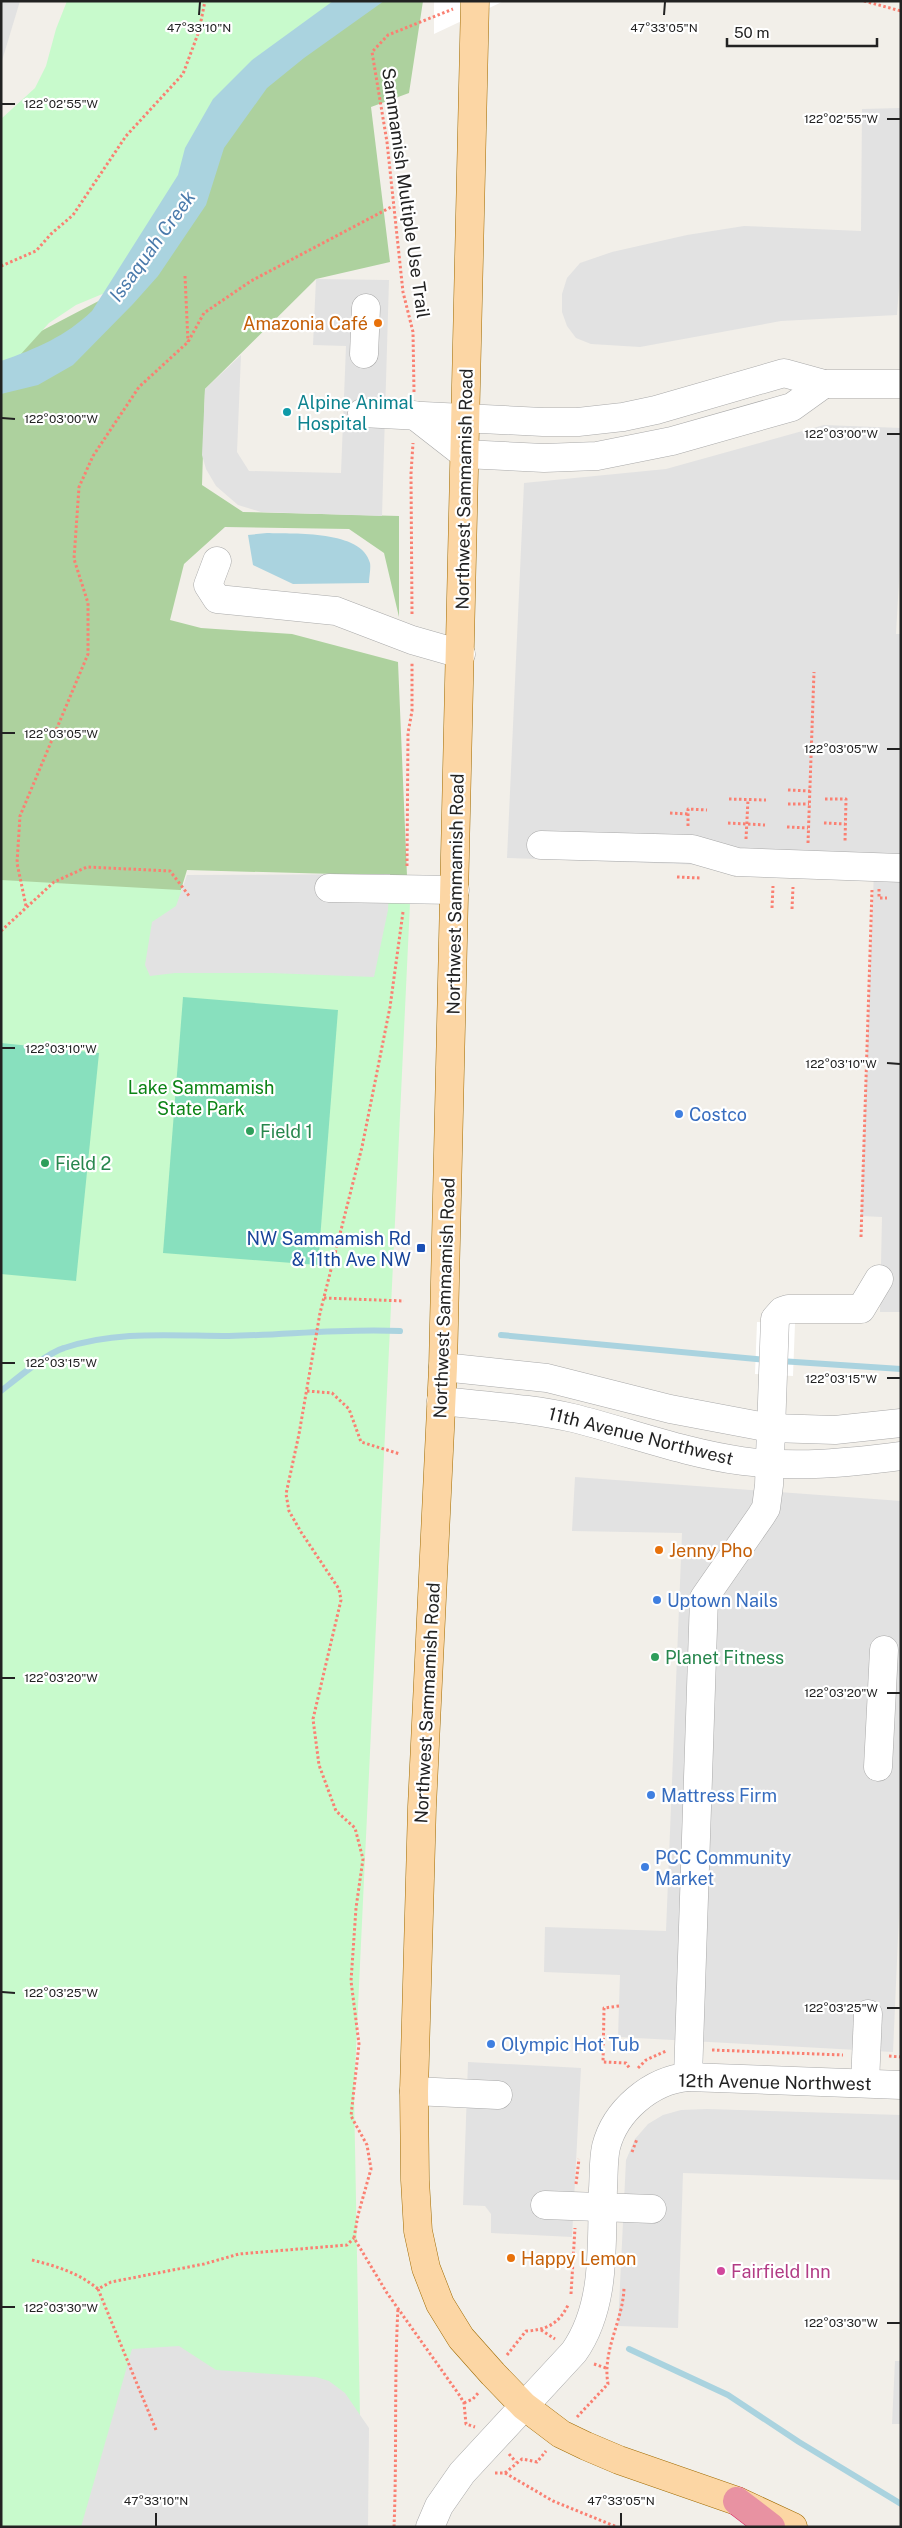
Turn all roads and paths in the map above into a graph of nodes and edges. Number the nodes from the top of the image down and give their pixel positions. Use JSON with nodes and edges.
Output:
{"nodes":[{"id":1,"x":205,"y":1,"type":"edge"},
{"id":2,"x":864,"y":1,"type":"edge"},
{"id":3,"x":470,"y":8,"type":"edge"},
{"id":4,"x":901,"y":11,"type":"edge"},
{"id":5,"x":393,"y":206,"type":"junction"},
{"id":6,"x":1,"y":266,"type":"edge"},
{"id":7,"x":185,"y":276,"type":"dead end"},
{"id":8,"x":366,"y":308,"type":"dead end"},
{"id":9,"x":188,"y":342,"type":"junction"},
{"id":10,"x":364,"y":354,"type":"dead end"},
{"id":11,"x":824,"y":384,"type":"junction"},
{"id":12,"x":901,"y":384,"type":"edge"},
{"id":13,"x":414,"y":408,"type":"junction"},
{"id":14,"x":362,"y":413,"type":"dead end"},
{"id":15,"x":466,"y":418,"type":"junction"},
{"id":16,"x":464,"y":454,"type":"junction"},
{"id":17,"x":217,"y":561,"type":"dead end"},
{"id":18,"x":461,"y":654,"type":"junction"},
{"id":19,"x":814,"y":672,"type":"dead end"},
{"id":20,"x":788,"y":790,"type":"dead end"},
{"id":21,"x":810,"y":791,"type":"junction"},
{"id":22,"x":729,"y":799,"type":"dead end"},
{"id":23,"x":825,"y":799,"type":"dead end"},
{"id":24,"x":748,"y":800,"type":"junction"},
{"id":25,"x":766,"y":800,"type":"dead end"},
{"id":26,"x":788,"y":804,"type":"dead end"},
{"id":27,"x":809,"y":804,"type":"junction"},
{"id":28,"x":707,"y":810,"type":"dead end"},
{"id":29,"x":670,"y":813,"type":"dead end"},
{"id":30,"x":688,"y":814,"type":"junction"},
{"id":31,"x":728,"y":823,"type":"dead end"},
{"id":32,"x":824,"y":823,"type":"dead end"},
{"id":33,"x":747,"y":824,"type":"junction"},
{"id":34,"x":845,"y":824,"type":"junction"},
{"id":35,"x":765,"y":825,"type":"dead end"},
{"id":36,"x":787,"y":827,"type":"dead end"},
{"id":37,"x":808,"y":828,"type":"junction"},
{"id":38,"x":688,"y":834,"type":"dead end"},
{"id":39,"x":541,"y":845,"type":"dead end"},
{"id":40,"x":746,"y":848,"type":"dead end"},
{"id":41,"x":808,"y":849,"type":"dead end"},
{"id":42,"x":844,"y":850,"type":"dead end"},
{"id":43,"x":901,"y":868,"type":"edge"},
{"id":44,"x":773,"y":880,"type":"dead end"},
{"id":45,"x":793,"y":881,"type":"dead end"},
{"id":46,"x":872,"y":884,"type":"dead end"},
{"id":47,"x":329,"y":888,"type":"dead end"},
{"id":48,"x":454,"y":890,"type":"junction"},
{"id":49,"x":190,"y":896,"type":"dead end"},
{"id":50,"x":26,"y":906,"type":"junction"},
{"id":51,"x":772,"y":908,"type":"dead end"},
{"id":52,"x":792,"y":909,"type":"dead end"},
{"id":53,"x":1,"y":931,"type":"edge"},
{"id":54,"x":861,"y":1237,"type":"dead end"},
{"id":55,"x":879,"y":1279,"type":"dead end"},
{"id":56,"x":324,"y":1298,"type":"dead end"},
{"id":57,"x":404,"y":1301,"type":"dead end"},
{"id":58,"x":320,"y":1313,"type":"dead end"},
{"id":59,"x":442,"y":1367,"type":"junction"},
{"id":60,"x":307,"y":1391,"type":"junction"},
{"id":61,"x":441,"y":1401,"type":"junction"},
{"id":62,"x":901,"y":1423,"type":"edge"},
{"id":63,"x":771,"y":1428,"type":"junction"},
{"id":64,"x":400,"y":1454,"type":"dead end"},
{"id":65,"x":901,"y":1456,"type":"edge"},
{"id":66,"x":770,"y":1463,"type":"junction"},
{"id":67,"x":884,"y":1650,"type":"dead end"},
{"id":68,"x":878,"y":1767,"type":"dead end"},
{"id":69,"x":619,"y":2006,"type":"dead end"},
{"id":70,"x":868,"y":2014,"type":"dead end"},
{"id":71,"x":689,"y":2049,"type":"junction"},
{"id":72,"x":866,"y":2055,"type":"junction"},
{"id":73,"x":901,"y":2057,"type":"edge"},
{"id":74,"x":646,"y":2060,"type":"dead end"},
{"id":75,"x":630,"y":2068,"type":"dead end"},
{"id":76,"x":688,"y":2077,"type":"junction"},
{"id":77,"x":865,"y":2083,"type":"junction"},
{"id":78,"x":901,"y":2085,"type":"edge"},
{"id":79,"x":414,"y":2091,"type":"junction"},
{"id":80,"x":498,"y":2094,"type":"dead end"},
{"id":81,"x":638,"y":2136,"type":"dead end"},
{"id":82,"x":630,"y":2158,"type":"dead end"},
{"id":83,"x":577,"y":2164,"type":"dead end"},
{"id":84,"x":545,"y":2205,"type":"dead end"},
{"id":85,"x":576,"y":2206,"type":"junction"},
{"id":86,"x":602,"y":2207,"type":"junction"},
{"id":87,"x":652,"y":2209,"type":"dead end"},
{"id":88,"x":354,"y":2238,"type":"junction"},
{"id":89,"x":32,"y":2260,"type":"dead end"},
{"id":90,"x":624,"y":2285,"type":"dead end"},
{"id":91,"x":98,"y":2289,"type":"junction"},
{"id":92,"x":398,"y":2307,"type":"junction"},
{"id":93,"x":526,"y":2330,"type":"dead end"},
{"id":94,"x":602,"y":2390,"type":"dead end"},
{"id":95,"x":524,"y":2406,"type":"junction"},
{"id":96,"x":466,"y":2424,"type":"dead end"},
{"id":97,"x":156,"y":2430,"type":"dead end"},
{"id":98,"x":540,"y":2458,"type":"dead end"},
{"id":99,"x":737,"y":2501,"type":"junction"},
{"id":100,"x":394,"y":2527,"type":"edge"},
{"id":101,"x":430,"y":2527,"type":"edge"},
{"id":102,"x":617,"y":2527,"type":"edge"},
{"id":103,"x":772,"y":2527,"type":"edge"},
{"id":104,"x":793,"y":2527,"type":"edge"}],
"edges":[{"from":1,"to":6,"type":"path"},
{"from":2,"to":4,"type":"path"},
{"from":3,"to":5,"type":"path","name":"Sammamish Multiple Use Trail"},
{"from":3,"to":15,"type":"main road","name":"Northwest Sammamish Road"},
{"from":5,"to":9,"type":"path"},
{"from":5,"to":13,"type":"path","name":"Sammamish Multiple Use Trail"},
{"from":7,"to":9,"type":"path"},
{"from":8,"to":10,"type":"street"},
{"from":9,"to":50,"type":"path"},
{"from":11,"to":12,"type":"street"},
{"from":11,"to":15,"type":"street"},
{"from":11,"to":16,"type":"street"},
{"from":13,"to":14,"type":"street"},
{"from":13,"to":15,"type":"street"},
{"from":13,"to":16,"type":"street"},
{"from":15,"to":16,"type":"main road","name":"Northwest Sammamish Road"},
{"from":16,"to":18,"type":"main road","name":"Northwest Sammamish Road"},
{"from":17,"to":18,"type":"street"},
{"from":18,"to":48,"type":"main road","name":"Northwest Sammamish Road"},
{"from":19,"to":21,"type":"path"},
{"from":20,"to":21,"type":"path"},
{"from":21,"to":27,"type":"path"},
{"from":22,"to":24,"type":"path"},
{"from":23,"to":34,"type":"path"},
{"from":24,"to":25,"type":"path"},
{"from":24,"to":33,"type":"path"},
{"from":26,"to":27,"type":"path"},
{"from":27,"to":37,"type":"path"},
{"from":28,"to":30,"type":"path"},
{"from":29,"to":30,"type":"path"},
{"from":30,"to":38,"type":"path"},
{"from":31,"to":33,"type":"path"},
{"from":32,"to":34,"type":"path"},
{"from":33,"to":35,"type":"path"},
{"from":33,"to":40,"type":"path"},
{"from":34,"to":42,"type":"path"},
{"from":36,"to":37,"type":"path"},
{"from":37,"to":41,"type":"path"},
{"from":39,"to":43,"type":"street"},
{"from":44,"to":51,"type":"path"},
{"from":45,"to":52,"type":"path"},
{"from":46,"to":54,"type":"path"},
{"from":47,"to":48,"type":"street"},
{"from":48,"to":59,"type":"main road","name":"Northwest Sammamish Road"},
{"from":49,"to":50,"type":"path"},
{"from":50,"to":53,"type":"path"},
{"from":55,"to":63,"type":"street"},
{"from":56,"to":57,"type":"path"},
{"from":58,"to":60,"type":"path"},
{"from":59,"to":61,"type":"main road","name":"Northwest Sammamish Road"},
{"from":59,"to":63,"type":"street","name":"11th Avenue Northwest"},
{"from":60,"to":64,"type":"path"},
{"from":60,"to":88,"type":"path"},
{"from":61,"to":66,"type":"street","name":"11th Avenue Northwest"},
{"from":61,"to":79,"type":"main road","name":"Northwest Sammamish Road"},
{"from":62,"to":63,"type":"street","name":"11th Avenue Northwest"},
{"from":63,"to":66,"type":"street"},
{"from":65,"to":66,"type":"street","name":"11th Avenue Northwest"},
{"from":66,"to":71,"type":"street"},
{"from":67,"to":68,"type":"street"},
{"from":69,"to":75,"type":"path"},
{"from":70,"to":72,"type":"street"},
{"from":71,"to":72,"type":"path"},
{"from":71,"to":74,"type":"path"},
{"from":71,"to":76,"type":"street"},
{"from":72,"to":73,"type":"path"},
{"from":72,"to":77,"type":"street"},
{"from":76,"to":77,"type":"street","name":"12th Avenue Northwest"},
{"from":76,"to":86,"type":"street","name":"12th Avenue Northwest"},
{"from":77,"to":78,"type":"street","name":"12th Avenue Northwest"},
{"from":79,"to":80,"type":"street"},
{"from":79,"to":95,"type":"main road","name":"Northwest Sammamish Road"},
{"from":81,"to":82,"type":"path"},
{"from":83,"to":85,"type":"path"},
{"from":84,"to":85,"type":"street"},
{"from":85,"to":86,"type":"street"},
{"from":85,"to":93,"type":"path"},
{"from":86,"to":87,"type":"street"},
{"from":86,"to":95,"type":"street","name":"12th Avenue Northwest"},
{"from":88,"to":91,"type":"path"},
{"from":88,"to":92,"type":"path"},
{"from":89,"to":91,"type":"path"},
{"from":90,"to":94,"type":"path"},
{"from":91,"to":97,"type":"path"},
{"from":92,"to":96,"type":"path"},
{"from":92,"to":100,"type":"path"},
{"from":95,"to":99,"type":"main road","name":"Northwest Sammamish Road"},
{"from":95,"to":101,"type":"street"},
{"from":98,"to":102,"type":"path"},
{"from":99,"to":103,"type":"highway"},
{"from":99,"to":104,"type":"main road","name":"Northwest Sammamish Road"}]}
